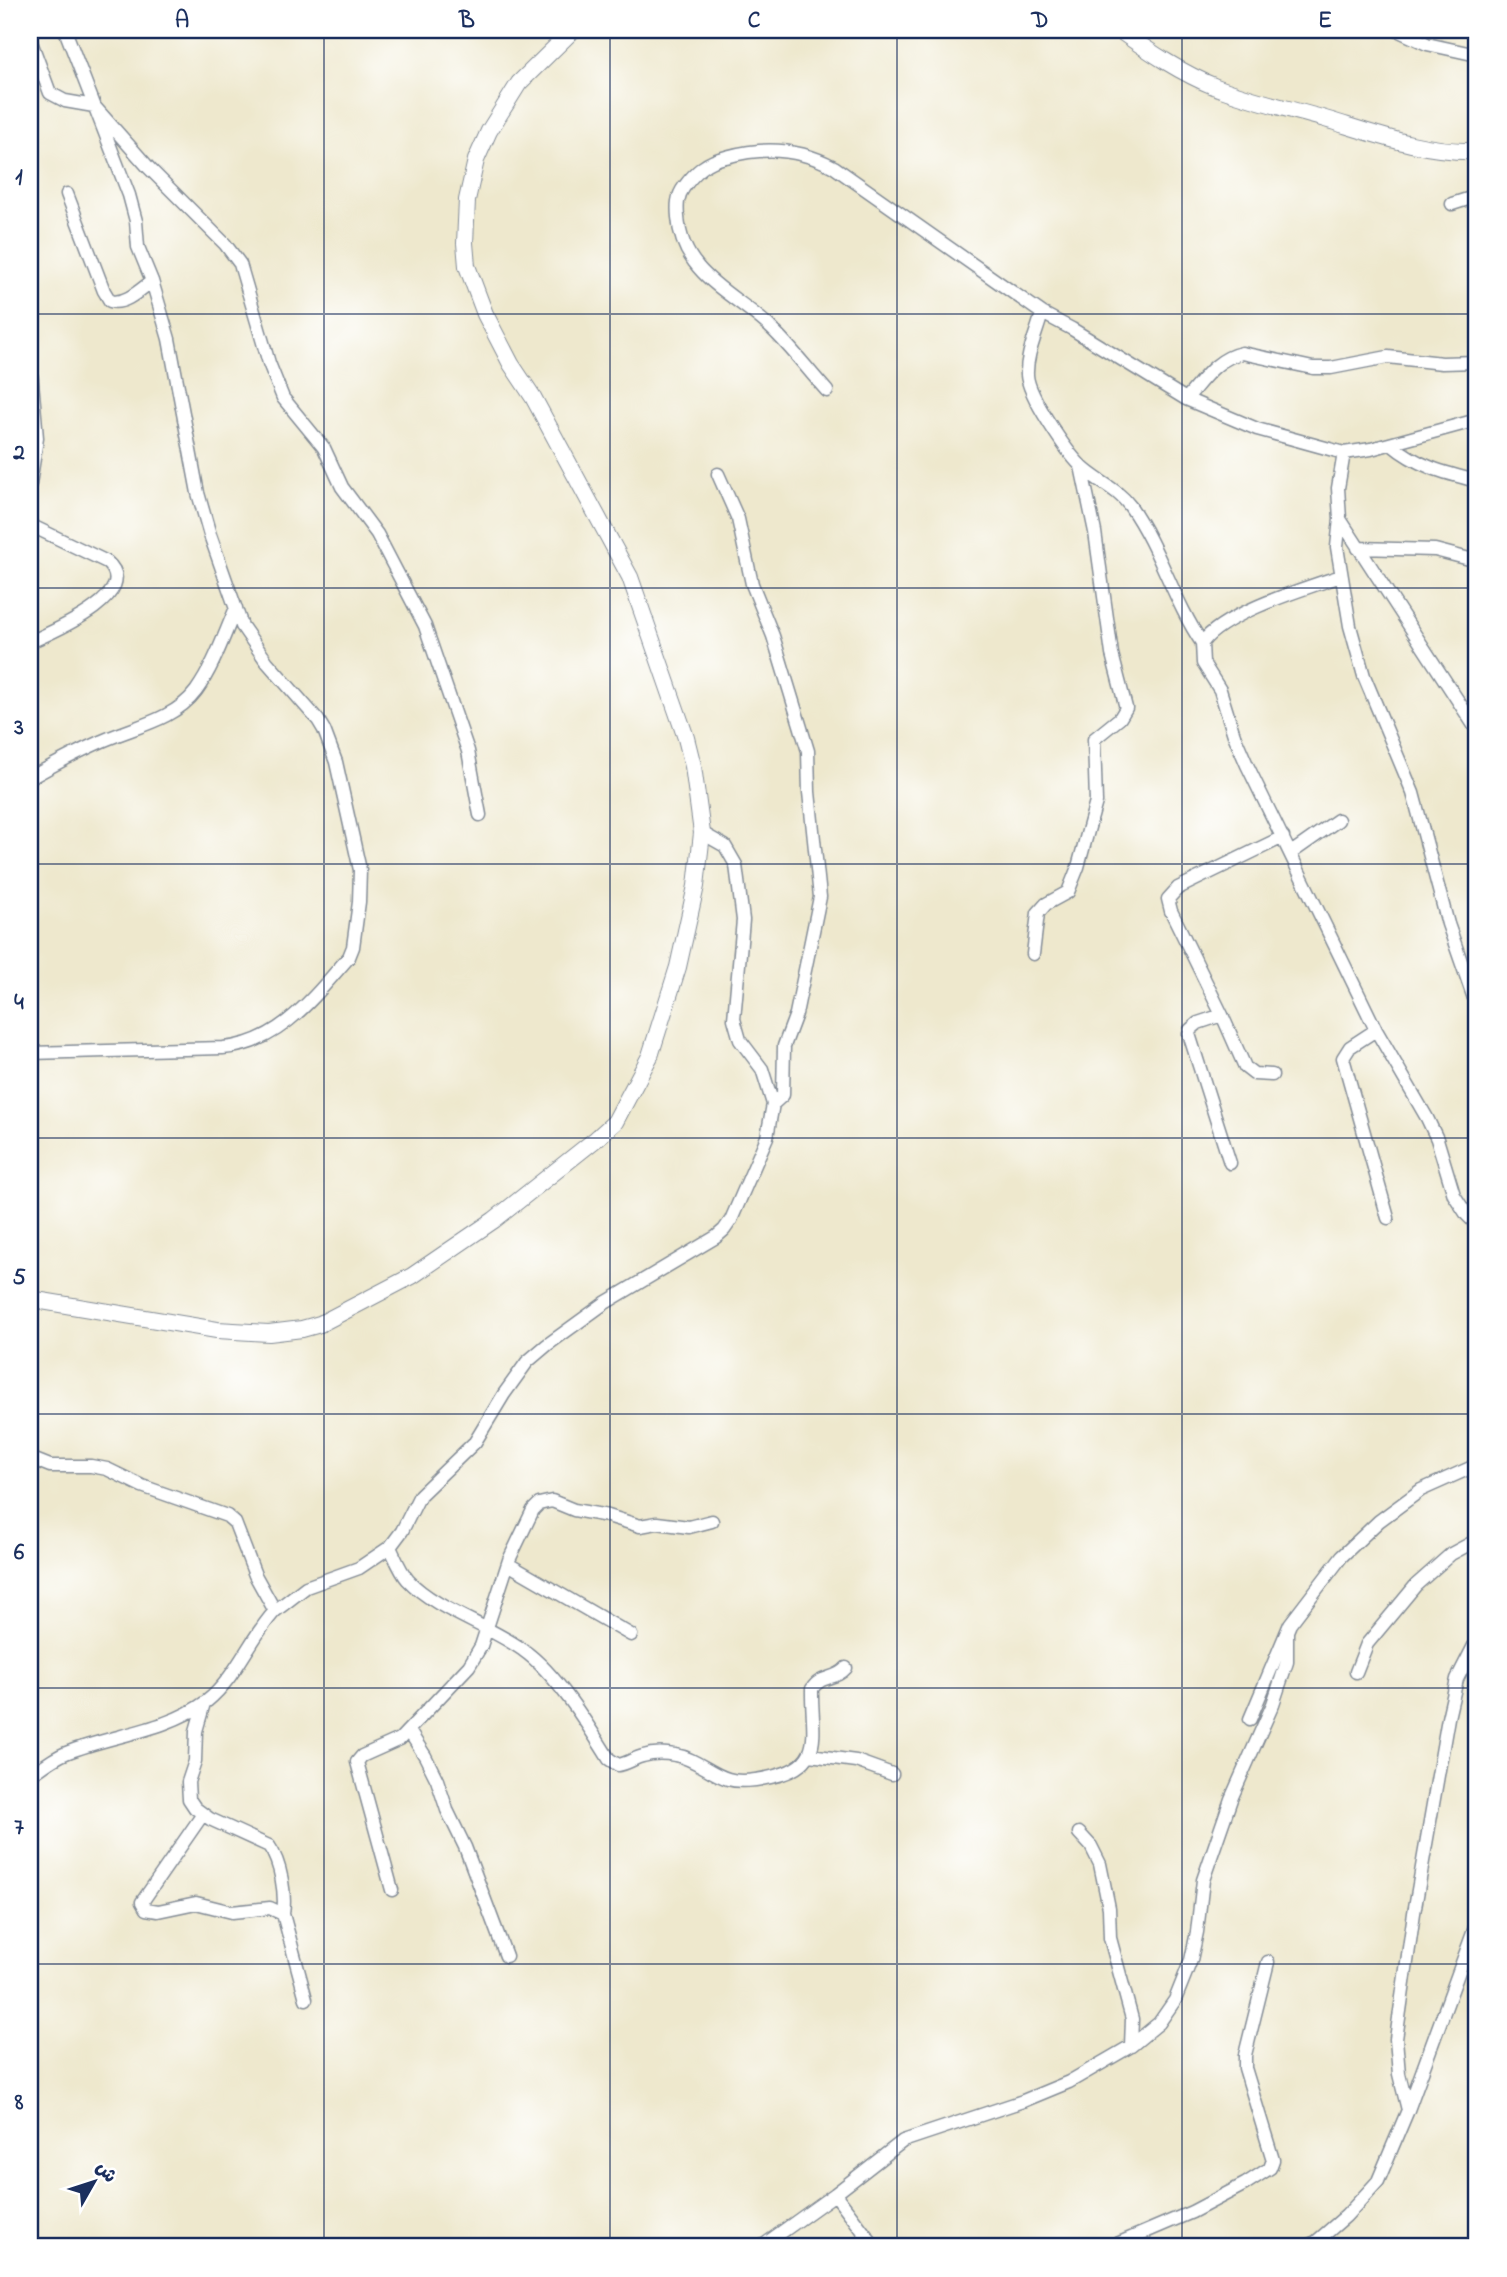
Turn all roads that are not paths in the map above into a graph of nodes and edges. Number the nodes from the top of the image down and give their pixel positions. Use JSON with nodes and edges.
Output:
{"nodes":[{"id":1,"x":65,"y":30,"type":"edge"},
{"id":2,"x":573,"y":30,"type":"edge"},
{"id":3,"x":1119,"y":30,"type":"edge"},
{"id":4,"x":1397,"y":30,"type":"edge"},
{"id":5,"x":30,"y":39,"type":"edge"},
{"id":6,"x":1477,"y":55,"type":"edge"},
{"id":7,"x":94,"y":106,"type":"junction"},
{"id":8,"x":1477,"y":151,"type":"edge"},
{"id":9,"x":67,"y":194,"type":"dead end"},
{"id":10,"x":1477,"y":196,"type":"edge"},
{"id":11,"x":1452,"y":204,"type":"dead end"},
{"id":12,"x":152,"y":281,"type":"junction"},
{"id":13,"x":1042,"y":313,"type":"junction"},
{"id":14,"x":30,"y":359,"type":"edge"},
{"id":15,"x":1477,"y":362,"type":"edge"},
{"id":16,"x":827,"y":391,"type":"dead end"},
{"id":17,"x":1186,"y":399,"type":"junction"},
{"id":18,"x":1477,"y":420,"type":"edge"},
{"id":19,"x":1391,"y":444,"type":"junction"},
{"id":20,"x":1344,"y":453,"type":"junction"},
{"id":21,"x":1081,"y":466,"type":"junction"},
{"id":22,"x":718,"y":474,"type":"dead end"},
{"id":23,"x":1477,"y":481,"type":"edge"},
{"id":24,"x":30,"y":484,"type":"edge"},
{"id":25,"x":1340,"y":519,"type":"junction"},
{"id":26,"x":30,"y":525,"type":"edge"},
{"id":27,"x":1358,"y":548,"type":"junction"},
{"id":28,"x":1477,"y":561,"type":"edge"},
{"id":29,"x":1341,"y":576,"type":"junction"},
{"id":30,"x":236,"y":608,"type":"junction"},
{"id":31,"x":30,"y":642,"type":"edge"},
{"id":32,"x":1202,"y":643,"type":"junction"},
{"id":33,"x":1477,"y":730,"type":"edge"},
{"id":34,"x":30,"y":778,"type":"edge"},
{"id":35,"x":480,"y":815,"type":"dead end"},
{"id":36,"x":1338,"y":820,"type":"dead end"},
{"id":37,"x":702,"y":833,"type":"junction"},
{"id":38,"x":1283,"y":837,"type":"junction"},
{"id":39,"x":1291,"y":853,"type":"junction"},
{"id":40,"x":1033,"y":954,"type":"dead end"},
{"id":41,"x":1477,"y":1007,"type":"edge"},
{"id":42,"x":1222,"y":1015,"type":"junction"},
{"id":43,"x":1376,"y":1030,"type":"junction"},
{"id":44,"x":30,"y":1054,"type":"edge"},
{"id":45,"x":1272,"y":1075,"type":"dead end"},
{"id":46,"x":773,"y":1104,"type":"junction"},
{"id":47,"x":1230,"y":1163,"type":"dead end"},
{"id":48,"x":1388,"y":1218,"type":"dead end"},
{"id":49,"x":1477,"y":1225,"type":"edge"},
{"id":50,"x":30,"y":1299,"type":"edge"},
{"id":51,"x":30,"y":1458,"type":"edge"},
{"id":52,"x":1477,"y":1465,"type":"edge"},
{"id":53,"x":712,"y":1521,"type":"dead end"},
{"id":54,"x":1477,"y":1540,"type":"edge"},
{"id":55,"x":390,"y":1547,"type":"junction"},
{"id":56,"x":508,"y":1564,"type":"junction"},
{"id":57,"x":275,"y":1611,"type":"junction"},
{"id":58,"x":486,"y":1629,"type":"junction"},
{"id":59,"x":1287,"y":1632,"type":"junction"},
{"id":60,"x":631,"y":1635,"type":"dead end"},
{"id":61,"x":1477,"y":1640,"type":"edge"},
{"id":62,"x":846,"y":1668,"type":"dead end"},
{"id":63,"x":1356,"y":1672,"type":"dead end"},
{"id":64,"x":204,"y":1703,"type":"junction"},
{"id":65,"x":1250,"y":1719,"type":"dead end"},
{"id":66,"x":409,"y":1731,"type":"junction"},
{"id":67,"x":810,"y":1755,"type":"junction"},
{"id":68,"x":892,"y":1774,"type":"dead end"},
{"id":69,"x":30,"y":1776,"type":"edge"},
{"id":70,"x":203,"y":1814,"type":"junction"},
{"id":71,"x":1079,"y":1833,"type":"dead end"},
{"id":72,"x":392,"y":1890,"type":"dead end"},
{"id":73,"x":283,"y":1914,"type":"junction"},
{"id":74,"x":1477,"y":1922,"type":"edge"},
{"id":75,"x":506,"y":1955,"type":"dead end"},
{"id":76,"x":1268,"y":1962,"type":"dead end"},
{"id":77,"x":306,"y":1999,"type":"dead end"},
{"id":78,"x":1131,"y":2046,"type":"junction"},
{"id":79,"x":1408,"y":2110,"type":"junction"},
{"id":80,"x":835,"y":2194,"type":"junction"},
{"id":81,"x":1326,"y":2242,"type":"edge"},
{"id":82,"x":761,"y":2247,"type":"edge"},
{"id":83,"x":875,"y":2247,"type":"edge"},
{"id":84,"x":1110,"y":2247,"type":"edge"},
{"id":85,"x":1304,"y":2247,"type":"edge"}],
"edges":[{"from":1,"to":7,"type":"street"},
{"from":2,"to":37,"type":"main road"},
{"from":3,"to":8,"type":"main road"},
{"from":4,"to":6,"type":"street"},
{"from":5,"to":7,"type":"street"},
{"from":7,"to":12,"type":"street"},
{"from":7,"to":35,"type":"street"},
{"from":9,"to":12,"type":"street"},
{"from":10,"to":11,"type":"street"},
{"from":12,"to":30,"type":"street"},
{"from":13,"to":16,"type":"street"},
{"from":13,"to":17,"type":"street"},
{"from":13,"to":21,"type":"street"},
{"from":14,"to":24,"type":"street"},
{"from":15,"to":17,"type":"street"},
{"from":17,"to":20,"type":"street"},
{"from":18,"to":19,"type":"street"},
{"from":19,"to":20,"type":"street"},
{"from":19,"to":23,"type":"street"},
{"from":20,"to":25,"type":"street"},
{"from":21,"to":32,"type":"street"},
{"from":21,"to":40,"type":"street"},
{"from":22,"to":46,"type":"street"},
{"from":25,"to":27,"type":"street"},
{"from":25,"to":29,"type":"street"},
{"from":26,"to":31,"type":"street"},
{"from":27,"to":28,"type":"street"},
{"from":27,"to":33,"type":"street"},
{"from":29,"to":32,"type":"street"},
{"from":29,"to":41,"type":"street"},
{"from":30,"to":34,"type":"street"},
{"from":30,"to":44,"type":"street"},
{"from":32,"to":38,"type":"street"},
{"from":36,"to":39,"type":"street"},
{"from":37,"to":46,"type":"street"},
{"from":37,"to":50,"type":"main road"},
{"from":38,"to":39,"type":"street"},
{"from":38,"to":42,"type":"street"},
{"from":39,"to":43,"type":"street"},
{"from":42,"to":45,"type":"street"},
{"from":42,"to":47,"type":"street"},
{"from":43,"to":48,"type":"street"},
{"from":43,"to":49,"type":"street"},
{"from":46,"to":55,"type":"street"},
{"from":51,"to":57,"type":"street"},
{"from":52,"to":59,"type":"street"},
{"from":53,"to":56,"type":"street"},
{"from":54,"to":63,"type":"street"},
{"from":55,"to":57,"type":"street"},
{"from":55,"to":58,"type":"street"},
{"from":56,"to":58,"type":"street"},
{"from":56,"to":60,"type":"street"},
{"from":57,"to":64,"type":"street"},
{"from":58,"to":66,"type":"street"},
{"from":58,"to":67,"type":"street"},
{"from":59,"to":65,"type":"street"},
{"from":59,"to":78,"type":"street"},
{"from":61,"to":79,"type":"street"},
{"from":62,"to":67,"type":"street"},
{"from":64,"to":69,"type":"street"},
{"from":64,"to":70,"type":"street"},
{"from":66,"to":72,"type":"street"},
{"from":66,"to":75,"type":"street"},
{"from":67,"to":68,"type":"street"},
{"from":70,"to":73,"type":"street"},
{"from":70,"to":73,"type":"street"},
{"from":71,"to":78,"type":"street"},
{"from":73,"to":77,"type":"street"},
{"from":74,"to":79,"type":"street"},
{"from":76,"to":84,"type":"street"},
{"from":78,"to":80,"type":"street"},
{"from":79,"to":81,"type":"street"},
{"from":80,"to":82,"type":"street"},
{"from":80,"to":83,"type":"street"},
{"from":81,"to":85,"type":"street"}]}
